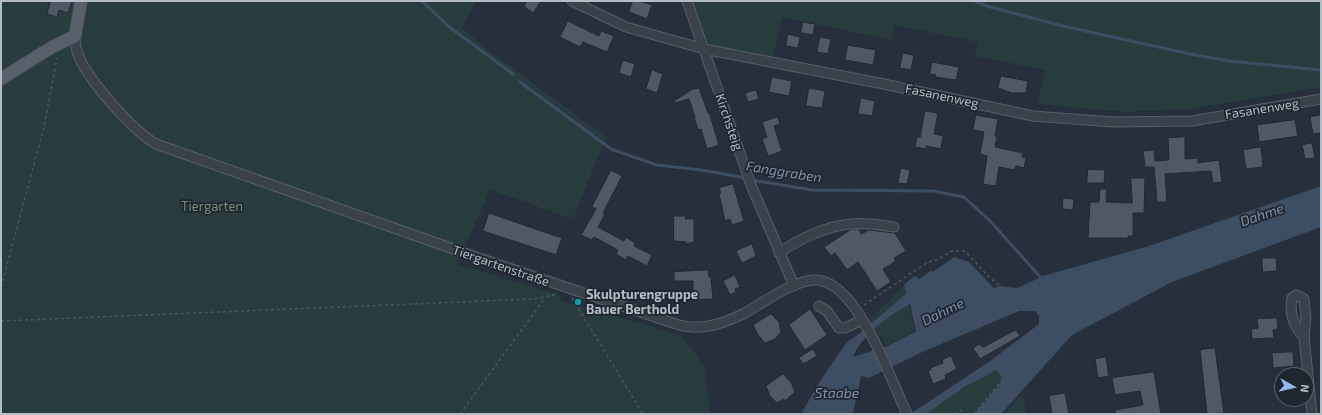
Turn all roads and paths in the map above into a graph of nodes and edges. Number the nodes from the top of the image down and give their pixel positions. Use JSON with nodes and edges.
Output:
{"nodes":[{"id":1,"x":81,"y":1,"type":"edge"},
{"id":2,"x":572,"y":1,"type":"edge"},
{"id":3,"x":687,"y":1,"type":"edge"},
{"id":4,"x":75,"y":36,"type":"junction"},
{"id":5,"x":704,"y":49,"type":"junction"},
{"id":6,"x":57,"y":58,"type":"dead end"},
{"id":7,"x":1,"y":79,"type":"edge"},
{"id":8,"x":1321,"y":99,"type":"edge"},
{"id":9,"x":894,"y":227,"type":"dead end"},
{"id":10,"x":779,"y":253,"type":"junction"},
{"id":11,"x":794,"y":286,"type":"junction"},
{"id":12,"x":1000,"y":286,"type":"dead end"},
{"id":13,"x":1,"y":287,"type":"edge"},
{"id":14,"x":559,"y":294,"type":"dead end"},
{"id":15,"x":571,"y":297,"type":"dead end"},
{"id":16,"x":545,"y":298,"type":"junction"},
{"id":17,"x":864,"y":305,"type":"dead end"},
{"id":18,"x":818,"y":306,"type":"dead end"},
{"id":19,"x":1,"y":321,"type":"edge"},
{"id":20,"x":863,"y":322,"type":"junction"},
{"id":21,"x":1304,"y":338,"type":"dead end"},
{"id":22,"x":1003,"y":379,"type":"dead end"},
{"id":23,"x":460,"y":414,"type":"edge"},
{"id":24,"x":643,"y":414,"type":"edge"},
{"id":25,"x":907,"y":414,"type":"edge"},
{"id":26,"x":955,"y":414,"type":"edge"},
{"id":27,"x":966,"y":414,"type":"edge"},
{"id":28,"x":974,"y":414,"type":"edge"},
{"id":29,"x":1312,"y":414,"type":"edge"}],
"edges":[{"from":1,"to":4,"type":"main road"},
{"from":2,"to":5,"type":"street","name":"Fasanenweg"},
{"from":3,"to":5,"type":"street","name":"Kirchsteig"},
{"from":4,"to":7,"type":"main road"},
{"from":4,"to":11,"type":"street","name":"Tiergartenstraße"},
{"from":5,"to":8,"type":"street","name":"Fasanenweg"},
{"from":5,"to":10,"type":"street","name":"Kirchsteig"},
{"from":6,"to":13,"type":"path"},
{"from":9,"to":10,"type":"street"},
{"from":10,"to":11,"type":"street","name":"Kirchsteig"},
{"from":11,"to":20,"type":"street","name":"Tiergartenstraße"},
{"from":12,"to":17,"type":"path"},
{"from":14,"to":16,"type":"path"},
{"from":15,"to":24,"type":"path"},
{"from":16,"to":19,"type":"path"},
{"from":16,"to":23,"type":"path"},
{"from":18,"to":20,"type":"street"},
{"from":20,"to":25,"type":"street","name":"Tiergartenstraße"},
{"from":21,"to":29,"type":"street"},
{"from":22,"to":28,"type":"path"},
{"from":26,"to":27,"type":"path"}]}
